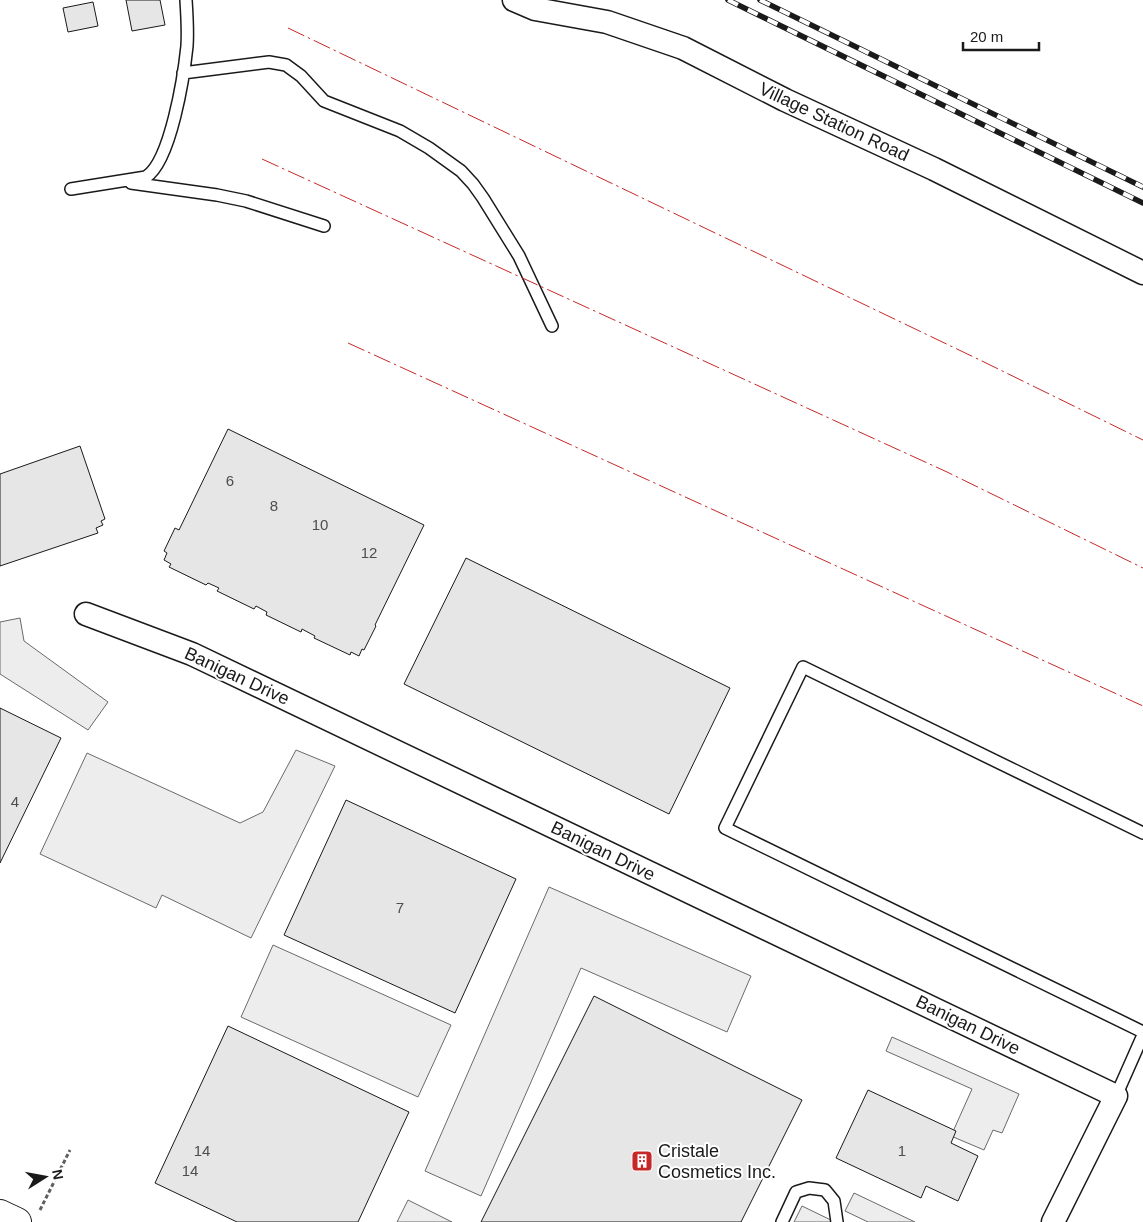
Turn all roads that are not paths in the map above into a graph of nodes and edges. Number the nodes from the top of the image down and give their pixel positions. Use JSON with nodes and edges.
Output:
{"nodes":[{"id":1,"x":186,"y":0,"type":"edge"},
{"id":2,"x":514,"y":0,"type":"edge"},
{"id":3,"x":183,"y":73,"type":"junction"},
{"id":4,"x":117,"y":181,"type":"junction"},
{"id":5,"x":71,"y":189,"type":"dead end"},
{"id":6,"x":324,"y":226,"type":"dead end"},
{"id":7,"x":1143,"y":273,"type":"edge"},
{"id":8,"x":552,"y":326,"type":"dead end"},
{"id":9,"x":86,"y":614,"type":"dead end"},
{"id":10,"x":1143,"y":833,"type":"edge"},
{"id":11,"x":1143,"y":1034,"type":"edge"},
{"id":12,"x":1116,"y":1096,"type":"junction"},
{"id":13,"x":0,"y":1214,"type":"edge"},
{"id":14,"x":28,"y":1218,"type":"edge"},
{"id":15,"x":782,"y":1222,"type":"edge"},
{"id":16,"x":837,"y":1222,"type":"edge"},
{"id":17,"x":1053,"y":1222,"type":"edge"}],
"edges":[{"from":1,"to":3,"type":"lane"},
{"from":2,"to":7,"type":"street","name":"Village Station Road"},
{"from":3,"to":4,"type":"lane"},
{"from":3,"to":8,"type":"lane"},
{"from":4,"to":5,"type":"lane"},
{"from":4,"to":6,"type":"lane"},
{"from":9,"to":12,"type":"street","name":"Banigan Drive"},
{"from":10,"to":11,"type":"lane"},
{"from":11,"to":12,"type":"lane"},
{"from":12,"to":17,"type":"street"},
{"from":13,"to":14,"type":"main road"},
{"from":15,"to":16,"type":"lane"}]}
